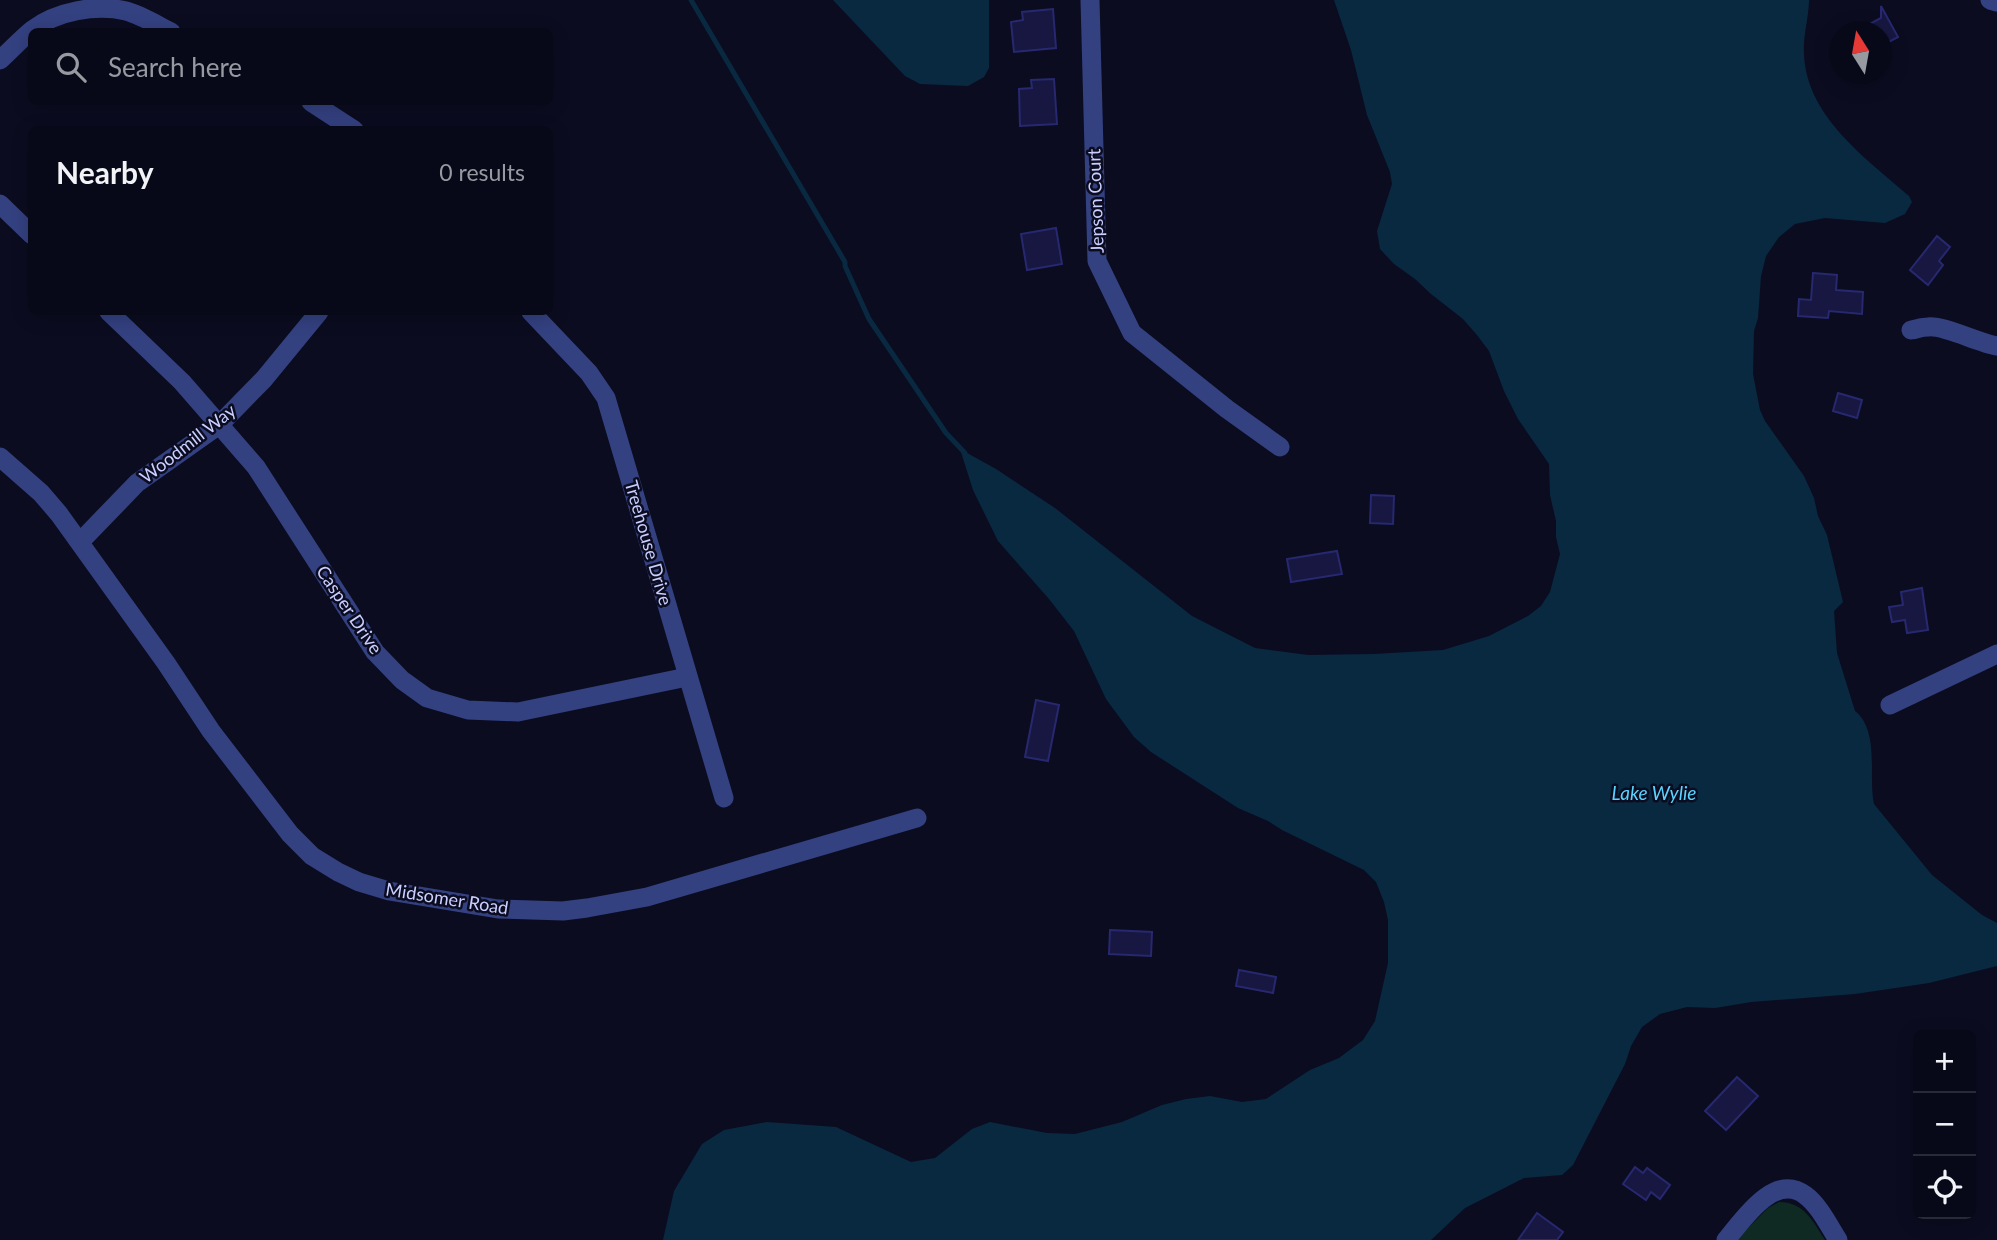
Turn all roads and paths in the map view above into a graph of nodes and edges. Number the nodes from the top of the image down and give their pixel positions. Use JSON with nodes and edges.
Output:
{"nodes":[{"id":1,"x":1090,"y":0,"type":"edge"},
{"id":2,"x":1990,"y":0,"type":"edge"},
{"id":3,"x":1997,"y":2,"type":"edge"},
{"id":4,"x":35,"y":28,"type":"edge"},
{"id":5,"x":163,"y":28,"type":"edge"},
{"id":6,"x":28,"y":34,"type":"edge"},
{"id":7,"x":0,"y":60,"type":"edge"},
{"id":8,"x":316,"y":105,"type":"edge"},
{"id":9,"x":348,"y":126,"type":"edge"},
{"id":10,"x":0,"y":204,"type":"edge"},
{"id":11,"x":28,"y":231,"type":"edge"},
{"id":12,"x":113,"y":315,"type":"edge"},
{"id":13,"x":317,"y":315,"type":"edge"},
{"id":14,"x":534,"y":315,"type":"edge"},
{"id":15,"x":1911,"y":330,"type":"dead end"},
{"id":16,"x":1997,"y":346,"type":"edge"},
{"id":17,"x":219,"y":425,"type":"junction"},
{"id":18,"x":1280,"y":447,"type":"dead end"},
{"id":19,"x":0,"y":457,"type":"edge"},
{"id":20,"x":80,"y":542,"type":"junction"},
{"id":21,"x":1997,"y":654,"type":"edge"},
{"id":22,"x":687,"y":677,"type":"junction"},
{"id":23,"x":1890,"y":705,"type":"dead end"},
{"id":24,"x":724,"y":798,"type":"dead end"},
{"id":25,"x":917,"y":818,"type":"dead end"},
{"id":26,"x":1726,"y":1240,"type":"edge"},
{"id":27,"x":1838,"y":1240,"type":"edge"}],
"edges":[{"from":1,"to":18,"type":"street","name":"Jepson Court"},
{"from":2,"to":3,"type":"street"},
{"from":4,"to":5,"type":"street"},
{"from":6,"to":7,"type":"street"},
{"from":8,"to":9,"type":"street"},
{"from":10,"to":11,"type":"street"},
{"from":12,"to":17,"type":"street","name":"Casper Drive"},
{"from":13,"to":17,"type":"street","name":"Woodmill Way"},
{"from":14,"to":22,"type":"street","name":"Treehouse Drive"},
{"from":15,"to":16,"type":"street"},
{"from":17,"to":20,"type":"street","name":"Woodmill Way"},
{"from":17,"to":22,"type":"street","name":"Casper Drive"},
{"from":19,"to":20,"type":"street","name":"Midsomer Road"},
{"from":20,"to":25,"type":"street","name":"Midsomer Road"},
{"from":21,"to":23,"type":"street"},
{"from":22,"to":24,"type":"street","name":"Treehouse Drive"},
{"from":26,"to":27,"type":"street"}]}
